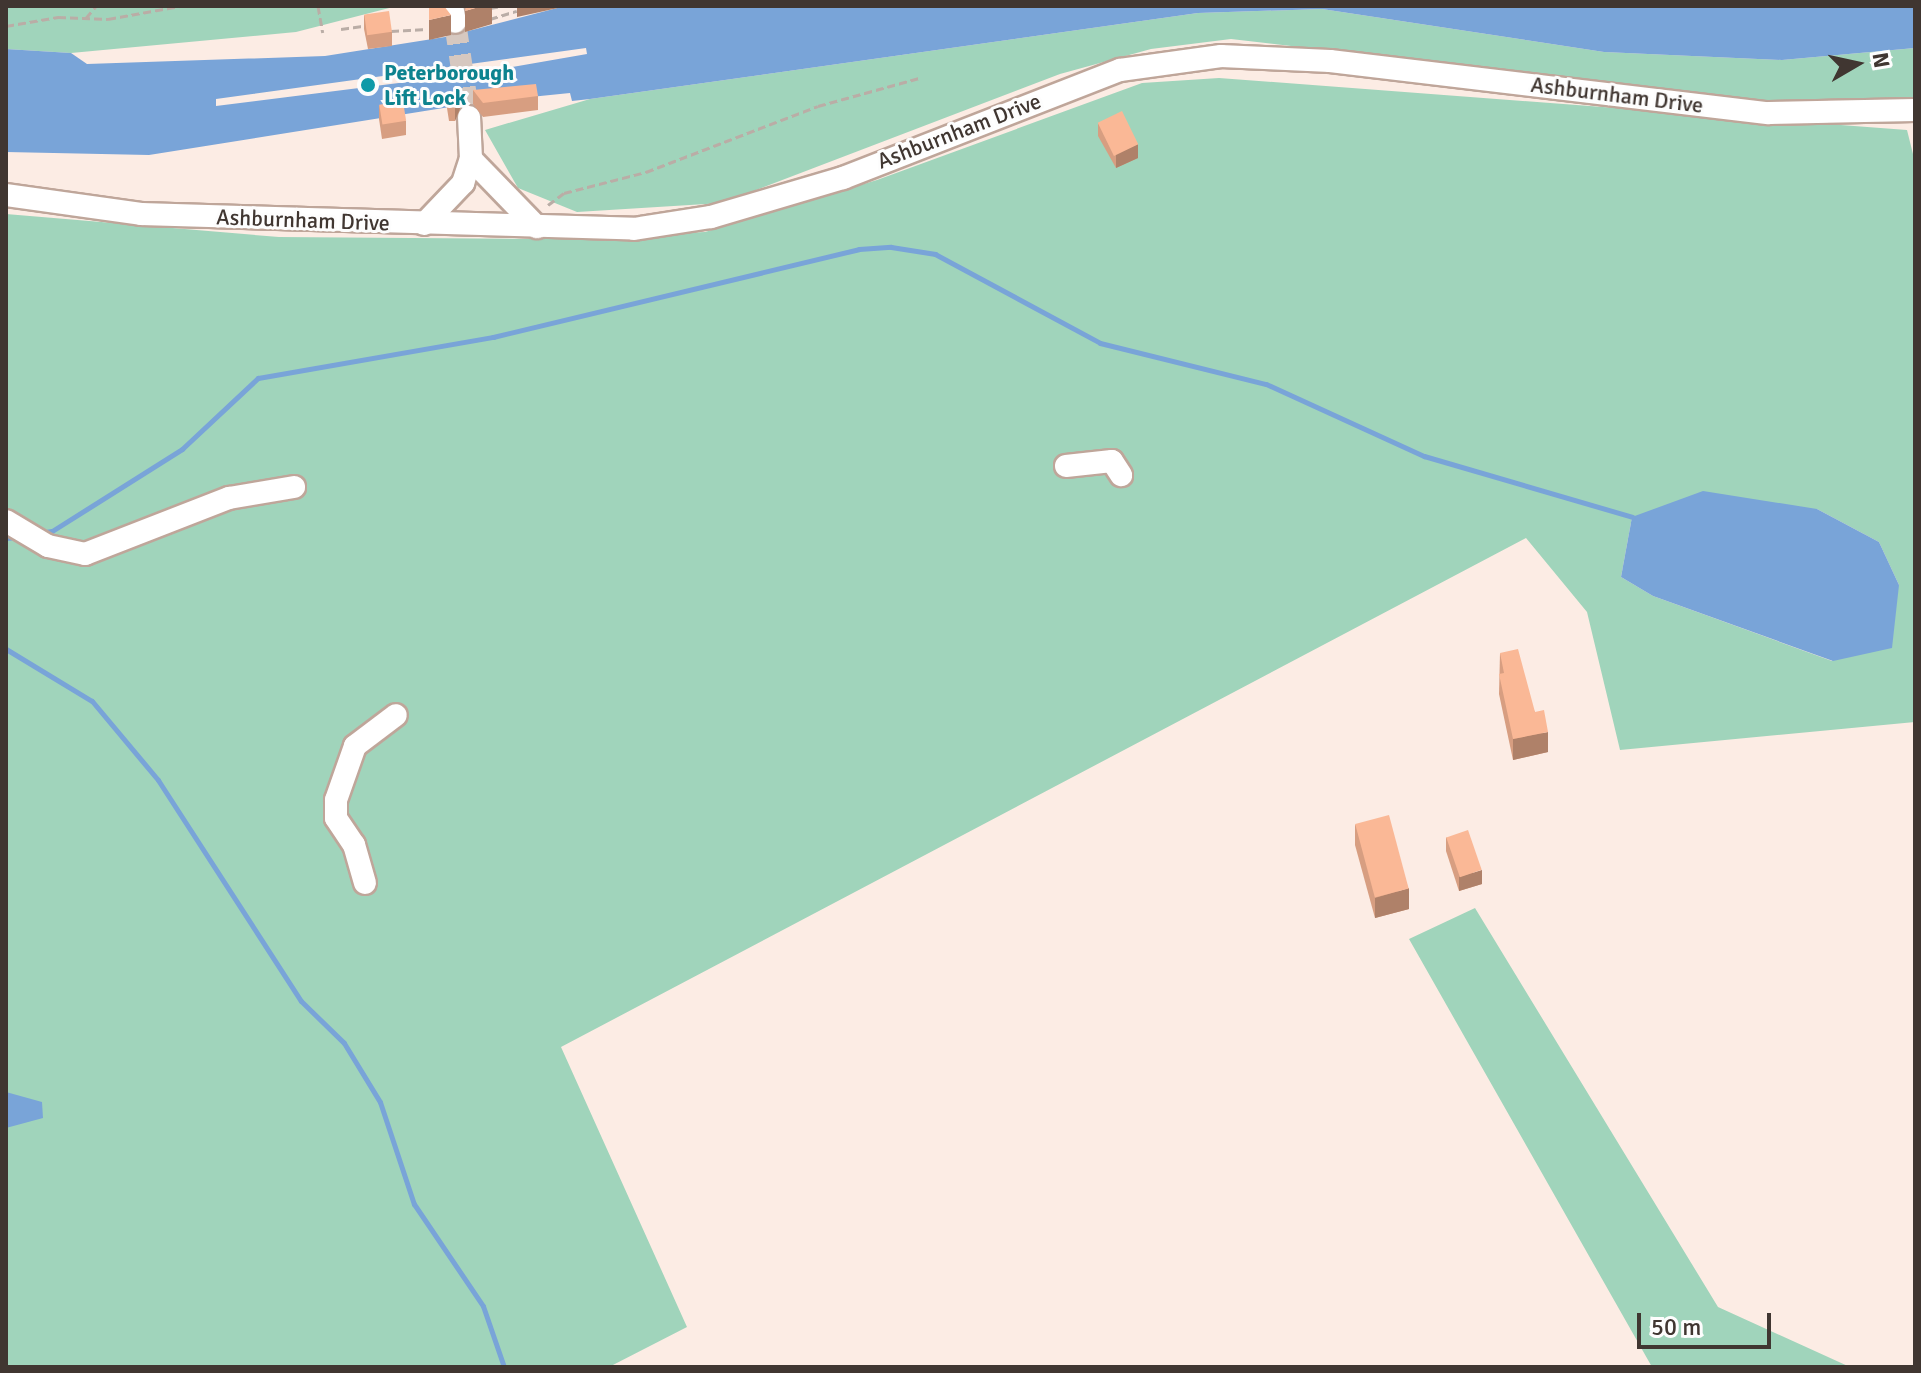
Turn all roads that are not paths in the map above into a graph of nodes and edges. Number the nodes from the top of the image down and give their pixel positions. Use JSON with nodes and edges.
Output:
{"nodes":[{"id":1,"x":1915,"y":110,"type":"edge"},
{"id":2,"x":469,"y":117,"type":"tunnel mouth"},
{"id":3,"x":471,"y":159,"type":"junction"},
{"id":4,"x":6,"y":195,"type":"edge"},
{"id":5,"x":533,"y":223,"type":"junction"},
{"id":6,"x":424,"y":224,"type":"junction"},
{"id":7,"x":1066,"y":466,"type":"dead end"},
{"id":8,"x":1121,"y":475,"type":"dead end"},
{"id":9,"x":294,"y":487,"type":"dead end"},
{"id":10,"x":6,"y":521,"type":"edge"},
{"id":11,"x":396,"y":715,"type":"dead end"},
{"id":12,"x":365,"y":883,"type":"dead end"}],
"edges":[{"from":1,"to":5,"type":"street","name":"Ashburnham Drive"},
{"from":2,"to":3,"type":"street"},
{"from":3,"to":5,"type":"street"},
{"from":3,"to":6,"type":"street"},
{"from":4,"to":6,"type":"street","name":"Ashburnham Drive"},
{"from":5,"to":6,"type":"street","name":"Ashburnham Drive"},
{"from":7,"to":8,"type":"street"},
{"from":9,"to":10,"type":"street"},
{"from":11,"to":12,"type":"street"}]}
